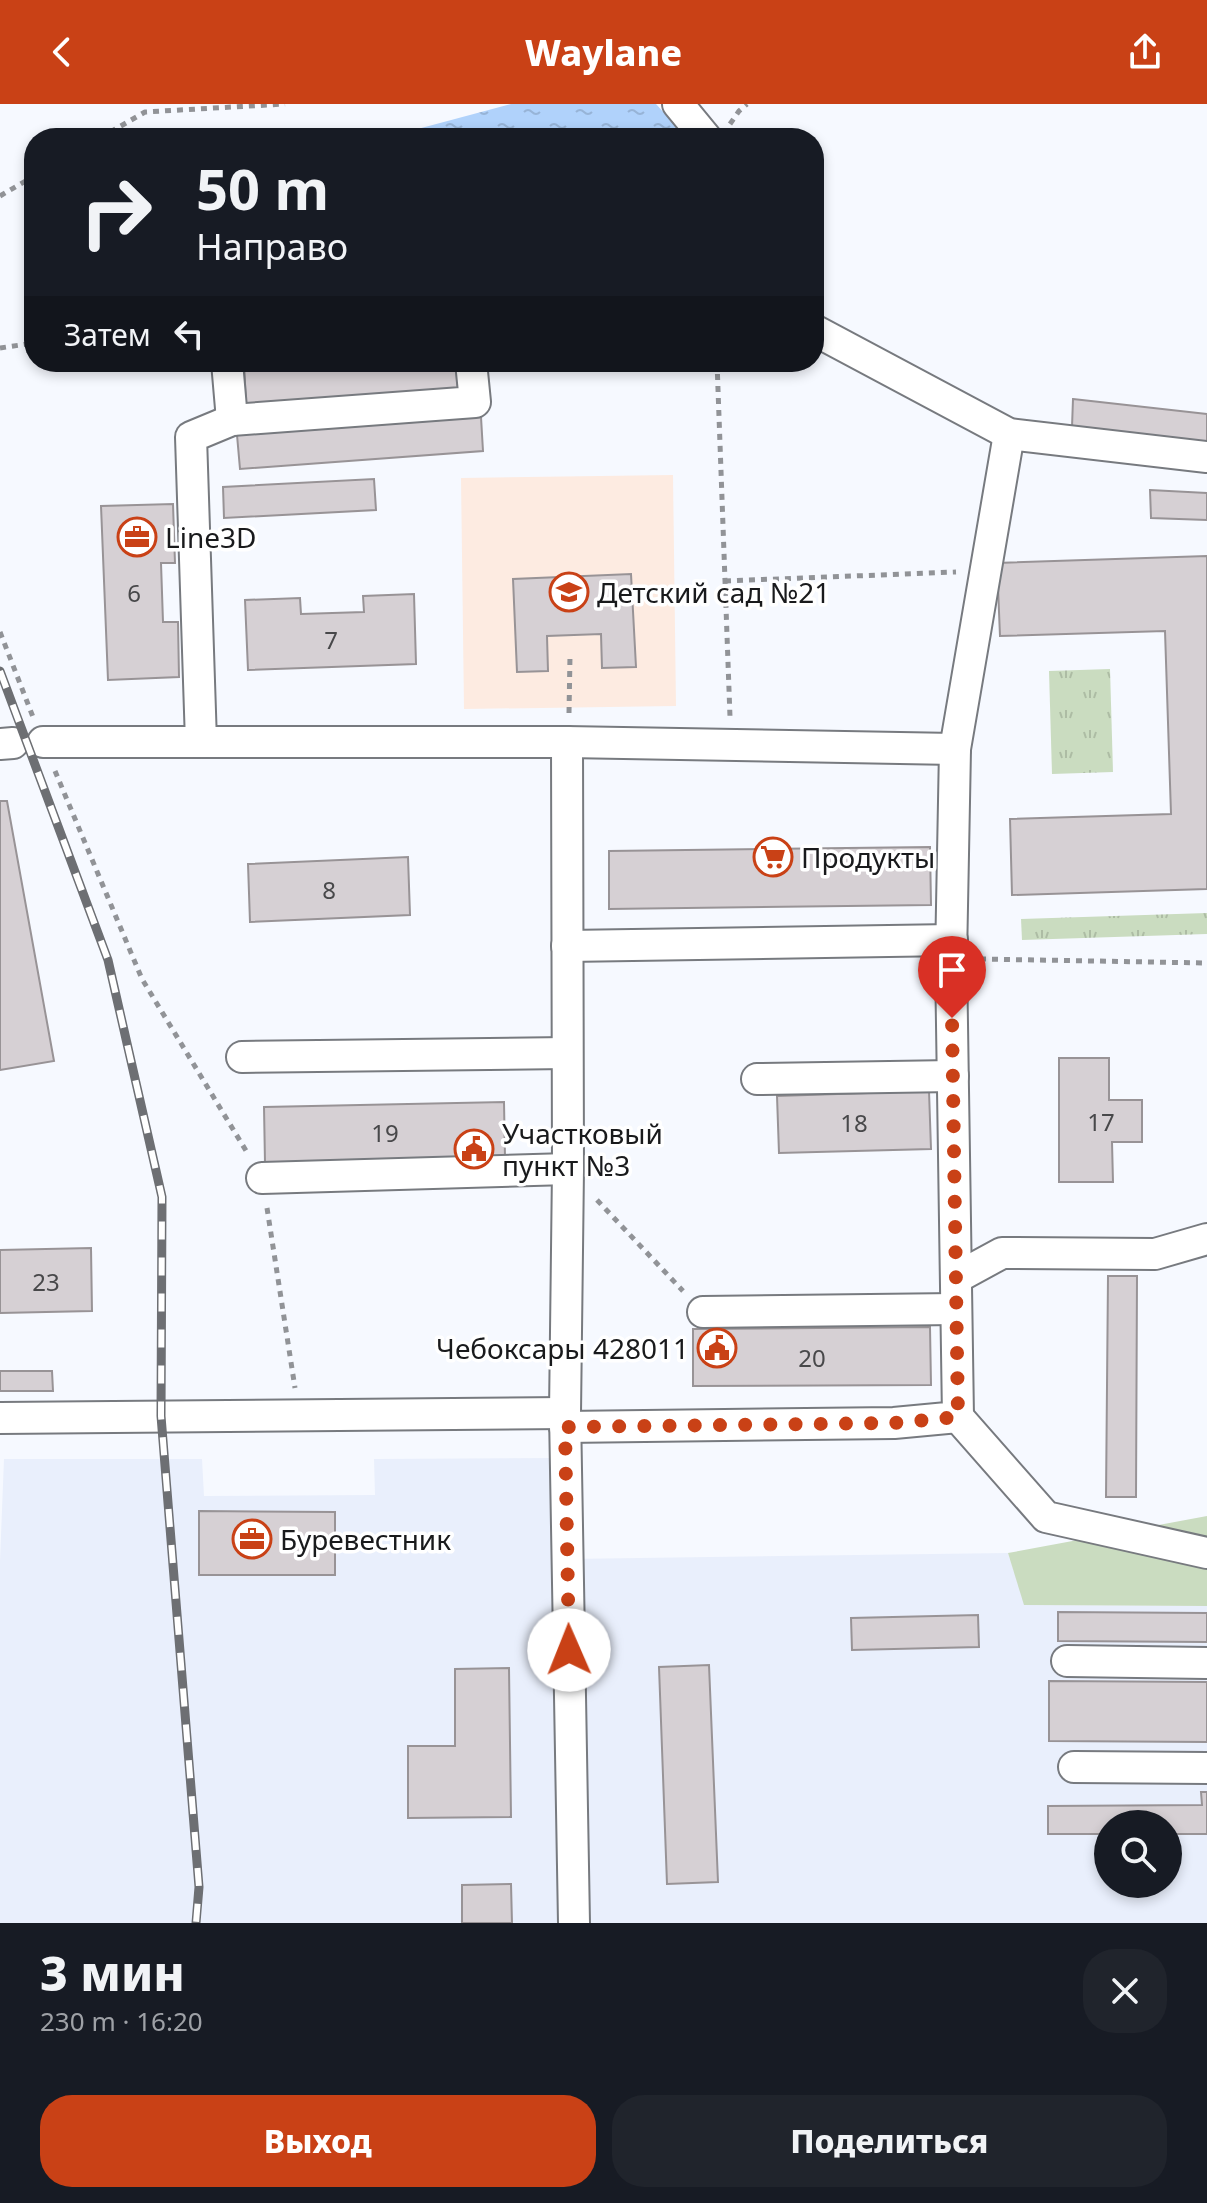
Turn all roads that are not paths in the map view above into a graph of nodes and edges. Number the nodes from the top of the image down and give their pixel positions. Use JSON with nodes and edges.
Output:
{"nodes":[{"id":1,"x":678,"y":104,"type":"edge"},
{"id":2,"x":698,"y":128,"type":"edge"},
{"id":3,"x":824,"y":335,"type":"edge"},
{"id":4,"x":228,"y":372,"type":"edge"},
{"id":5,"x":472,"y":372,"type":"edge"},
{"id":6,"x":232,"y":420,"type":"junction"},
{"id":7,"x":1009,"y":434,"type":"junction"},
{"id":8,"x":1207,"y":457,"type":"edge"},
{"id":9,"x":43,"y":742,"type":"road end"},
{"id":10,"x":201,"y":742,"type":"junction"},
{"id":11,"x":567,"y":742,"type":"junction"},
{"id":12,"x":955,"y":749,"type":"junction"},
{"id":13,"x":567,"y":946,"type":"junction"},
{"id":14,"x":951,"y":950,"type":"junction"},
{"id":15,"x":567,"y":1053,"type":"junction"},
{"id":16,"x":242,"y":1057,"type":"dead end"},
{"id":17,"x":953,"y":1076,"type":"junction"},
{"id":18,"x":757,"y":1079,"type":"dead end"},
{"id":19,"x":568,"y":1169,"type":"junction"},
{"id":20,"x":262,"y":1178,"type":"road end"},
{"id":21,"x":1207,"y":1239,"type":"edge"},
{"id":22,"x":956,"y":1278,"type":"junction"},
{"id":23,"x":956,"y":1309,"type":"junction"},
{"id":24,"x":703,"y":1312,"type":"road end"},
{"id":25,"x":958,"y":1417,"type":"junction"},
{"id":26,"x":0,"y":1418,"type":"edge"},
{"id":27,"x":565,"y":1420,"type":"junction"},
{"id":28,"x":1207,"y":1553,"type":"edge"},
{"id":29,"x":1067,"y":1661,"type":"dead end"},
{"id":30,"x":1207,"y":1663,"type":"edge"},
{"id":31,"x":1074,"y":1767,"type":"dead end"},
{"id":32,"x":1207,"y":1768,"type":"edge"},
{"id":33,"x":574,"y":1923,"type":"edge"}],
"edges":[{"from":1,"to":2,"type":"street"},
{"from":3,"to":7,"type":"street"},
{"from":4,"to":6,"type":"street"},
{"from":5,"to":6,"type":"street"},
{"from":6,"to":10,"type":"street"},
{"from":7,"to":8,"type":"street"},
{"from":7,"to":12,"type":"street"},
{"from":9,"to":10,"type":"street"},
{"from":10,"to":11,"type":"street"},
{"from":11,"to":12,"type":"street"},
{"from":11,"to":13,"type":"street"},
{"from":12,"to":14,"type":"street"},
{"from":13,"to":14,"type":"street"},
{"from":13,"to":15,"type":"street"},
{"from":14,"to":17,"type":"street"},
{"from":15,"to":16,"type":"street"},
{"from":15,"to":19,"type":"street"},
{"from":17,"to":18,"type":"street"},
{"from":17,"to":22,"type":"street"},
{"from":19,"to":20,"type":"street"},
{"from":19,"to":27,"type":"street"},
{"from":21,"to":22,"type":"street"},
{"from":22,"to":23,"type":"street"},
{"from":23,"to":24,"type":"street"},
{"from":23,"to":25,"type":"street"},
{"from":25,"to":27,"type":"street"},
{"from":25,"to":28,"type":"street"},
{"from":26,"to":27,"type":"street"},
{"from":27,"to":33,"type":"street"},
{"from":29,"to":30,"type":"street"},
{"from":31,"to":32,"type":"street"}]}
